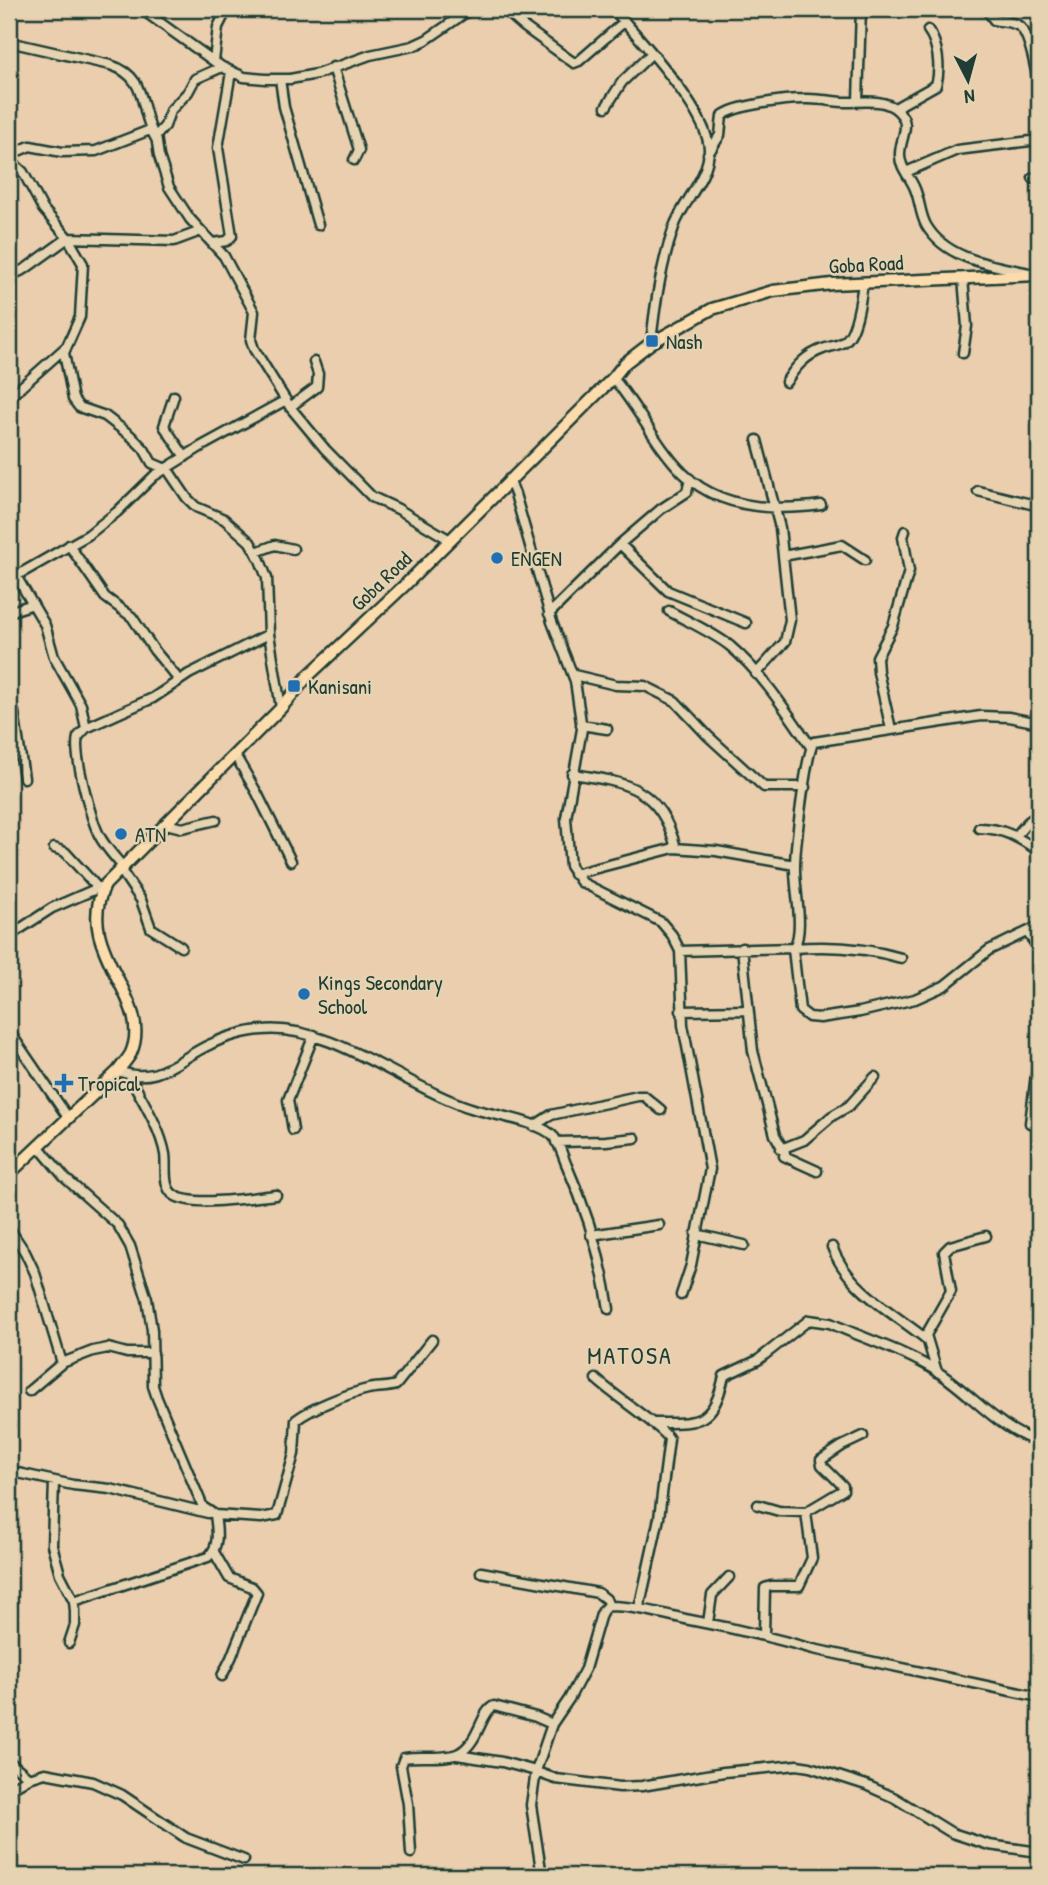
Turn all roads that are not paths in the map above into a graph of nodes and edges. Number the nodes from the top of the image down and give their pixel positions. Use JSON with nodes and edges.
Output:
{"nodes":[{"id":1,"x":141,"y":9,"type":"edge"},
{"id":2,"x":227,"y":9,"type":"edge"},
{"id":3,"x":471,"y":9,"type":"edge"},
{"id":4,"x":504,"y":9,"type":"edge"},
{"id":5,"x":612,"y":9,"type":"edge"},
{"id":6,"x":861,"y":9,"type":"edge"},
{"id":7,"x":986,"y":9,"type":"edge"},
{"id":8,"x":625,"y":22,"type":"junction"},
{"id":9,"x":928,"y":30,"type":"dead end"},
{"id":10,"x":9,"y":42,"type":"edge"},
{"id":11,"x":1039,"y":48,"type":"edge"},
{"id":12,"x":1030,"y":50,"type":"junction"},
{"id":13,"x":652,"y":53,"type":"junction"},
{"id":14,"x":214,"y":61,"type":"junction"},
{"id":15,"x":222,"y":67,"type":"junction"},
{"id":16,"x":334,"y":67,"type":"junction"},
{"id":17,"x":231,"y":72,"type":"junction"},
{"id":18,"x":280,"y":79,"type":"junction"},
{"id":19,"x":1039,"y":88,"type":"edge"},
{"id":20,"x":858,"y":101,"type":"junction"},
{"id":21,"x":606,"y":107,"type":"dead end"},
{"id":22,"x":895,"y":108,"type":"junction"},
{"id":23,"x":150,"y":130,"type":"junction"},
{"id":24,"x":156,"y":139,"type":"junction"},
{"id":25,"x":1039,"y":140,"type":"edge"},
{"id":26,"x":708,"y":154,"type":"junction"},
{"id":27,"x":9,"y":157,"type":"edge"},
{"id":28,"x":354,"y":160,"type":"dead end"},
{"id":29,"x":906,"y":172,"type":"junction"},
{"id":30,"x":318,"y":225,"type":"dead end"},
{"id":31,"x":201,"y":231,"type":"junction"},
{"id":32,"x":68,"y":238,"type":"junction"},
{"id":33,"x":213,"y":243,"type":"junction"},
{"id":34,"x":1038,"y":275,"type":"edge"},
{"id":35,"x":9,"y":276,"type":"edge"},
{"id":36,"x":963,"y":278,"type":"junction"},
{"id":37,"x":863,"y":283,"type":"junction"},
{"id":38,"x":651,"y":343,"type":"junction"},
{"id":39,"x":66,"y":347,"type":"junction"},
{"id":40,"x":963,"y":353,"type":"dead end"},
{"id":41,"x":314,"y":362,"type":"dead end"},
{"id":42,"x":613,"y":377,"type":"junction"},
{"id":43,"x":786,"y":382,"type":"dead end"},
{"id":44,"x":11,"y":396,"type":"dead end"},
{"id":45,"x":174,"y":396,"type":"dead end"},
{"id":46,"x":288,"y":404,"type":"junction"},
{"id":47,"x":757,"y":440,"type":"dead end"},
{"id":48,"x":185,"y":457,"type":"junction"},
{"id":49,"x":166,"y":469,"type":"junction"},
{"id":50,"x":509,"y":479,"type":"junction"},
{"id":51,"x":690,"y":479,"type":"junction"},
{"id":52,"x":978,"y":491,"type":"dead end"},
{"id":53,"x":821,"y":505,"type":"dead end"},
{"id":54,"x":1039,"y":506,"type":"edge"},
{"id":55,"x":775,"y":508,"type":"junction"},
{"id":56,"x":905,"y":531,"type":"dead end"},
{"id":57,"x":450,"y":540,"type":"junction"},
{"id":58,"x":620,"y":544,"type":"junction"},
{"id":59,"x":69,"y":545,"type":"junction"},
{"id":60,"x":293,"y":549,"type":"dead end"},
{"id":61,"x":256,"y":552,"type":"junction"},
{"id":62,"x":783,"y":556,"type":"junction"},
{"id":63,"x":865,"y":559,"type":"dead end"},
{"id":64,"x":12,"y":578,"type":"edge"},
{"id":65,"x":33,"y":604,"type":"junction"},
{"id":66,"x":669,"y":611,"type":"dead end"},
{"id":67,"x":9,"y":612,"type":"edge"},
{"id":68,"x":549,"y":614,"type":"junction"},
{"id":69,"x":746,"y":623,"type":"dead end"},
{"id":70,"x":269,"y":634,"type":"junction"},
{"id":71,"x":756,"y":674,"type":"junction"},
{"id":72,"x":574,"y":676,"type":"junction"},
{"id":73,"x":179,"y":680,"type":"junction"},
{"id":74,"x":9,"y":704,"type":"edge"},
{"id":75,"x":281,"y":708,"type":"junction"},
{"id":76,"x":1039,"y":723,"type":"edge"},
{"id":77,"x":581,"y":725,"type":"junction"},
{"id":78,"x":86,"y":728,"type":"junction"},
{"id":79,"x":607,"y":729,"type":"dead end"},
{"id":80,"x":891,"y":729,"type":"junction"},
{"id":81,"x":811,"y":747,"type":"junction"},
{"id":82,"x":235,"y":755,"type":"junction"},
{"id":83,"x":572,"y":774,"type":"junction"},
{"id":84,"x":24,"y":778,"type":"dead end"},
{"id":85,"x":805,"y":787,"type":"junction"},
{"id":86,"x":1039,"y":814,"type":"edge"},
{"id":87,"x":216,"y":820,"type":"dead end"},
{"id":88,"x":166,"y":824,"type":"junction"},
{"id":89,"x":979,"y":828,"type":"dead end"},
{"id":90,"x":1016,"y":836,"type":"junction"},
{"id":91,"x":54,"y":848,"type":"dead end"},
{"id":92,"x":676,"y":848,"type":"junction"},
{"id":93,"x":1039,"y":851,"type":"edge"},
{"id":94,"x":292,"y":861,"type":"dead end"},
{"id":95,"x":795,"y":865,"type":"junction"},
{"id":96,"x":122,"y":868,"type":"junction"},
{"id":97,"x":574,"y":874,"type":"junction"},
{"id":98,"x":101,"y":886,"type":"junction"},
{"id":99,"x":1039,"y":926,"type":"edge"},
{"id":100,"x":1027,"y":932,"type":"junction"},
{"id":101,"x":9,"y":936,"type":"edge"},
{"id":102,"x":181,"y":947,"type":"dead end"},
{"id":103,"x":742,"y":948,"type":"junction"},
{"id":104,"x":794,"y":948,"type":"junction"},
{"id":105,"x":1039,"y":949,"type":"edge"},
{"id":106,"x":680,"y":951,"type":"junction"},
{"id":107,"x":901,"y":958,"type":"dead end"},
{"id":108,"x":748,"y":1010,"type":"junction"},
{"id":109,"x":681,"y":1011,"type":"junction"},
{"id":110,"x":9,"y":1031,"type":"edge"},
{"id":111,"x":314,"y":1035,"type":"junction"},
{"id":112,"x":1039,"y":1050,"type":"edge"},
{"id":113,"x":118,"y":1071,"type":"junction"},
{"id":114,"x":129,"y":1075,"type":"junction"},
{"id":115,"x":875,"y":1077,"type":"dead end"},
{"id":116,"x":661,"y":1110,"type":"dead end"},
{"id":117,"x":69,"y":1119,"type":"junction"},
{"id":118,"x":1030,"y":1123,"type":"dead end"},
{"id":119,"x":534,"y":1126,"type":"junction"},
{"id":120,"x":293,"y":1130,"type":"dead end"},
{"id":121,"x":635,"y":1138,"type":"dead end"},
{"id":122,"x":556,"y":1142,"type":"junction"},
{"id":123,"x":39,"y":1147,"type":"junction"},
{"id":124,"x":781,"y":1149,"type":"junction"},
{"id":125,"x":817,"y":1171,"type":"dead end"},
{"id":126,"x":9,"y":1174,"type":"edge"},
{"id":127,"x":276,"y":1195,"type":"dead end"},
{"id":128,"x":659,"y":1225,"type":"dead end"},
{"id":129,"x":9,"y":1228,"type":"edge"},
{"id":130,"x":696,"y":1234,"type":"junction"},
{"id":131,"x":591,"y":1235,"type":"junction"},
{"id":132,"x":986,"y":1237,"type":"dead end"},
{"id":133,"x":744,"y":1245,"type":"dead end"},
{"id":134,"x":832,"y":1247,"type":"dead end"},
{"id":135,"x":681,"y":1294,"type":"dead end"},
{"id":136,"x":609,"y":1309,"type":"dead end"},
{"id":137,"x":926,"y":1339,"type":"junction"},
{"id":138,"x":432,"y":1340,"type":"dead end"},
{"id":139,"x":153,"y":1353,"type":"junction"},
{"id":140,"x":62,"y":1363,"type":"junction"},
{"id":141,"x":937,"y":1372,"type":"junction"},
{"id":142,"x":596,"y":1380,"type":"dead end"},
{"id":143,"x":29,"y":1391,"type":"dead end"},
{"id":144,"x":652,"y":1423,"type":"junction"},
{"id":145,"x":863,"y":1436,"type":"dead end"},
{"id":146,"x":1039,"y":1442,"type":"edge"},
{"id":147,"x":9,"y":1471,"type":"edge"},
{"id":148,"x":54,"y":1481,"type":"junction"},
{"id":149,"x":758,"y":1505,"type":"dead end"},
{"id":150,"x":806,"y":1512,"type":"junction"},
{"id":151,"x":212,"y":1514,"type":"junction"},
{"id":152,"x":214,"y":1552,"type":"junction"},
{"id":153,"x":481,"y":1572,"type":"dead end"},
{"id":154,"x":729,"y":1577,"type":"dead end"},
{"id":155,"x":74,"y":1601,"type":"junction"},
{"id":156,"x":609,"y":1606,"type":"junction"},
{"id":157,"x":639,"y":1609,"type":"junction"},
{"id":158,"x":708,"y":1623,"type":"junction"},
{"id":159,"x":764,"y":1635,"type":"junction"},
{"id":160,"x":69,"y":1643,"type":"dead end"},
{"id":161,"x":222,"y":1676,"type":"dead end"},
{"id":162,"x":1039,"y":1697,"type":"edge"},
{"id":163,"x":552,"y":1724,"type":"junction"},
{"id":164,"x":457,"y":1755,"type":"junction"},
{"id":165,"x":9,"y":1761,"type":"edge"},
{"id":166,"x":536,"y":1772,"type":"junction"},
{"id":167,"x":29,"y":1778,"type":"junction"},
{"id":168,"x":9,"y":1789,"type":"edge"},
{"id":169,"x":1039,"y":1852,"type":"edge"},
{"id":170,"x":411,"y":1853,"type":"dead end"},
{"id":171,"x":244,"y":1860,"type":"dead end"},
{"id":172,"x":542,"y":1876,"type":"edge"}],
"edges":[{"from":1,"to":14,"type":"street"},
{"from":2,"to":14,"type":"street"},
{"from":3,"to":16,"type":"street"},
{"from":4,"to":8,"type":"street"},
{"from":5,"to":8,"type":"street"},
{"from":6,"to":20,"type":"street"},
{"from":7,"to":12,"type":"street"},
{"from":8,"to":13,"type":"street"},
{"from":9,"to":22,"type":"street"},
{"from":10,"to":23,"type":"street"},
{"from":11,"to":12,"type":"street"},
{"from":12,"to":19,"type":"street"},
{"from":13,"to":21,"type":"street"},
{"from":13,"to":26,"type":"street"},
{"from":14,"to":15,"type":"street"},
{"from":15,"to":17,"type":"street"},
{"from":15,"to":24,"type":"street"},
{"from":16,"to":18,"type":"street"},
{"from":16,"to":28,"type":"street"},
{"from":17,"to":18,"type":"street"},
{"from":17,"to":33,"type":"street"},
{"from":18,"to":30,"type":"street"},
{"from":20,"to":22,"type":"street"},
{"from":20,"to":26,"type":"street"},
{"from":22,"to":29,"type":"street"},
{"from":23,"to":24,"type":"street"},
{"from":23,"to":27,"type":"street"},
{"from":24,"to":31,"type":"street"},
{"from":25,"to":29,"type":"street"},
{"from":26,"to":38,"type":"street"},
{"from":27,"to":32,"type":"street"},
{"from":29,"to":34,"type":"street"},
{"from":31,"to":32,"type":"street"},
{"from":31,"to":33,"type":"street"},
{"from":32,"to":35,"type":"street"},
{"from":32,"to":39,"type":"street"},
{"from":33,"to":46,"type":"street"},
{"from":34,"to":36,"type":"main road","name":"Goba Road"},
{"from":36,"to":37,"type":"main road","name":"Goba Road"},
{"from":36,"to":40,"type":"street"},
{"from":37,"to":38,"type":"main road","name":"Goba Road"},
{"from":37,"to":43,"type":"street"},
{"from":38,"to":42,"type":"main road","name":"Goba Road"},
{"from":39,"to":44,"type":"street"},
{"from":39,"to":49,"type":"street"},
{"from":41,"to":46,"type":"street"},
{"from":42,"to":50,"type":"main road","name":"Goba Road"},
{"from":42,"to":51,"type":"street"},
{"from":45,"to":48,"type":"street"},
{"from":46,"to":48,"type":"street"},
{"from":46,"to":57,"type":"street"},
{"from":47,"to":55,"type":"street"},
{"from":48,"to":49,"type":"street"},
{"from":49,"to":59,"type":"street"},
{"from":49,"to":61,"type":"street"},
{"from":50,"to":57,"type":"main road","name":"Goba Road"},
{"from":50,"to":68,"type":"street"},
{"from":51,"to":55,"type":"street"},
{"from":51,"to":58,"type":"street"},
{"from":52,"to":54,"type":"street"},
{"from":53,"to":55,"type":"street"},
{"from":55,"to":62,"type":"street"},
{"from":56,"to":80,"type":"street"},
{"from":57,"to":75,"type":"main road","name":"Goba Road"},
{"from":58,"to":68,"type":"street"},
{"from":58,"to":69,"type":"street"},
{"from":59,"to":64,"type":"street"},
{"from":59,"to":73,"type":"street"},
{"from":60,"to":61,"type":"street"},
{"from":61,"to":70,"type":"street"},
{"from":62,"to":63,"type":"street"},
{"from":62,"to":71,"type":"street"},
{"from":64,"to":65,"type":"street"},
{"from":65,"to":67,"type":"street"},
{"from":65,"to":78,"type":"street"},
{"from":66,"to":71,"type":"street"},
{"from":68,"to":72,"type":"street"},
{"from":70,"to":73,"type":"street"},
{"from":70,"to":75,"type":"street"},
{"from":71,"to":81,"type":"street"},
{"from":72,"to":77,"type":"street"},
{"from":72,"to":85,"type":"street"},
{"from":73,"to":78,"type":"street"},
{"from":74,"to":84,"type":"street"},
{"from":75,"to":82,"type":"main road","name":"Goba Road"},
{"from":76,"to":80,"type":"street"},
{"from":77,"to":79,"type":"street"},
{"from":77,"to":83,"type":"street"},
{"from":78,"to":96,"type":"street"},
{"from":80,"to":81,"type":"street"},
{"from":81,"to":85,"type":"street"},
{"from":82,"to":88,"type":"main road","name":"Goba Road"},
{"from":82,"to":94,"type":"street"},
{"from":83,"to":92,"type":"street"},
{"from":83,"to":97,"type":"street"},
{"from":85,"to":95,"type":"street"},
{"from":86,"to":90,"type":"street"},
{"from":87,"to":88,"type":"street"},
{"from":88,"to":96,"type":"main road","name":"Goba Road"},
{"from":89,"to":90,"type":"street"},
{"from":90,"to":93,"type":"street"},
{"from":91,"to":98,"type":"street"},
{"from":92,"to":95,"type":"street"},
{"from":92,"to":97,"type":"street"},
{"from":95,"to":104,"type":"street"},
{"from":96,"to":98,"type":"main road","name":"Goba Road"},
{"from":96,"to":102,"type":"street"},
{"from":97,"to":106,"type":"street"},
{"from":98,"to":101,"type":"street"},
{"from":98,"to":113,"type":"main road"},
{"from":99,"to":100,"type":"street"},
{"from":100,"to":104,"type":"street"},
{"from":100,"to":105,"type":"street"},
{"from":103,"to":104,"type":"street"},
{"from":103,"to":106,"type":"street"},
{"from":103,"to":108,"type":"street"},
{"from":104,"to":107,"type":"street"},
{"from":106,"to":109,"type":"street"},
{"from":108,"to":109,"type":"street"},
{"from":108,"to":124,"type":"street"},
{"from":109,"to":130,"type":"street"},
{"from":110,"to":117,"type":"street"},
{"from":111,"to":114,"type":"street"},
{"from":111,"to":119,"type":"street"},
{"from":111,"to":120,"type":"street"},
{"from":112,"to":118,"type":"street"},
{"from":113,"to":114,"type":"street"},
{"from":113,"to":117,"type":"main road"},
{"from":114,"to":127,"type":"street"},
{"from":115,"to":124,"type":"street"},
{"from":116,"to":119,"type":"street"},
{"from":117,"to":123,"type":"main road"},
{"from":119,"to":122,"type":"street"},
{"from":121,"to":122,"type":"street"},
{"from":122,"to":131,"type":"street"},
{"from":123,"to":126,"type":"main road"},
{"from":123,"to":139,"type":"street"},
{"from":124,"to":125,"type":"street"},
{"from":128,"to":131,"type":"street"},
{"from":129,"to":140,"type":"street"},
{"from":130,"to":133,"type":"street"},
{"from":130,"to":135,"type":"street"},
{"from":131,"to":136,"type":"street"},
{"from":132,"to":137,"type":"street"},
{"from":134,"to":137,"type":"street"},
{"from":137,"to":141,"type":"street"},
{"from":138,"to":151,"type":"street"},
{"from":139,"to":140,"type":"street"},
{"from":139,"to":151,"type":"street"},
{"from":140,"to":143,"type":"street"},
{"from":141,"to":144,"type":"street"},
{"from":141,"to":146,"type":"street"},
{"from":142,"to":144,"type":"street"},
{"from":144,"to":157,"type":"street"},
{"from":145,"to":150,"type":"street"},
{"from":147,"to":148,"type":"street"},
{"from":148,"to":151,"type":"street"},
{"from":148,"to":155,"type":"street"},
{"from":149,"to":150,"type":"street"},
{"from":150,"to":159,"type":"street"},
{"from":151,"to":152,"type":"street"},
{"from":152,"to":155,"type":"street"},
{"from":152,"to":161,"type":"street"},
{"from":153,"to":156,"type":"street"},
{"from":154,"to":158,"type":"street"},
{"from":155,"to":160,"type":"street"},
{"from":156,"to":157,"type":"street"},
{"from":156,"to":163,"type":"street"},
{"from":157,"to":158,"type":"street"},
{"from":158,"to":159,"type":"street"},
{"from":159,"to":162,"type":"street"},
{"from":163,"to":164,"type":"street"},
{"from":163,"to":166,"type":"street"},
{"from":164,"to":166,"type":"street"},
{"from":164,"to":170,"type":"street"},
{"from":165,"to":167,"type":"street"},
{"from":166,"to":169,"type":"street"},
{"from":166,"to":172,"type":"street"},
{"from":167,"to":168,"type":"street"},
{"from":167,"to":171,"type":"street"}]}
